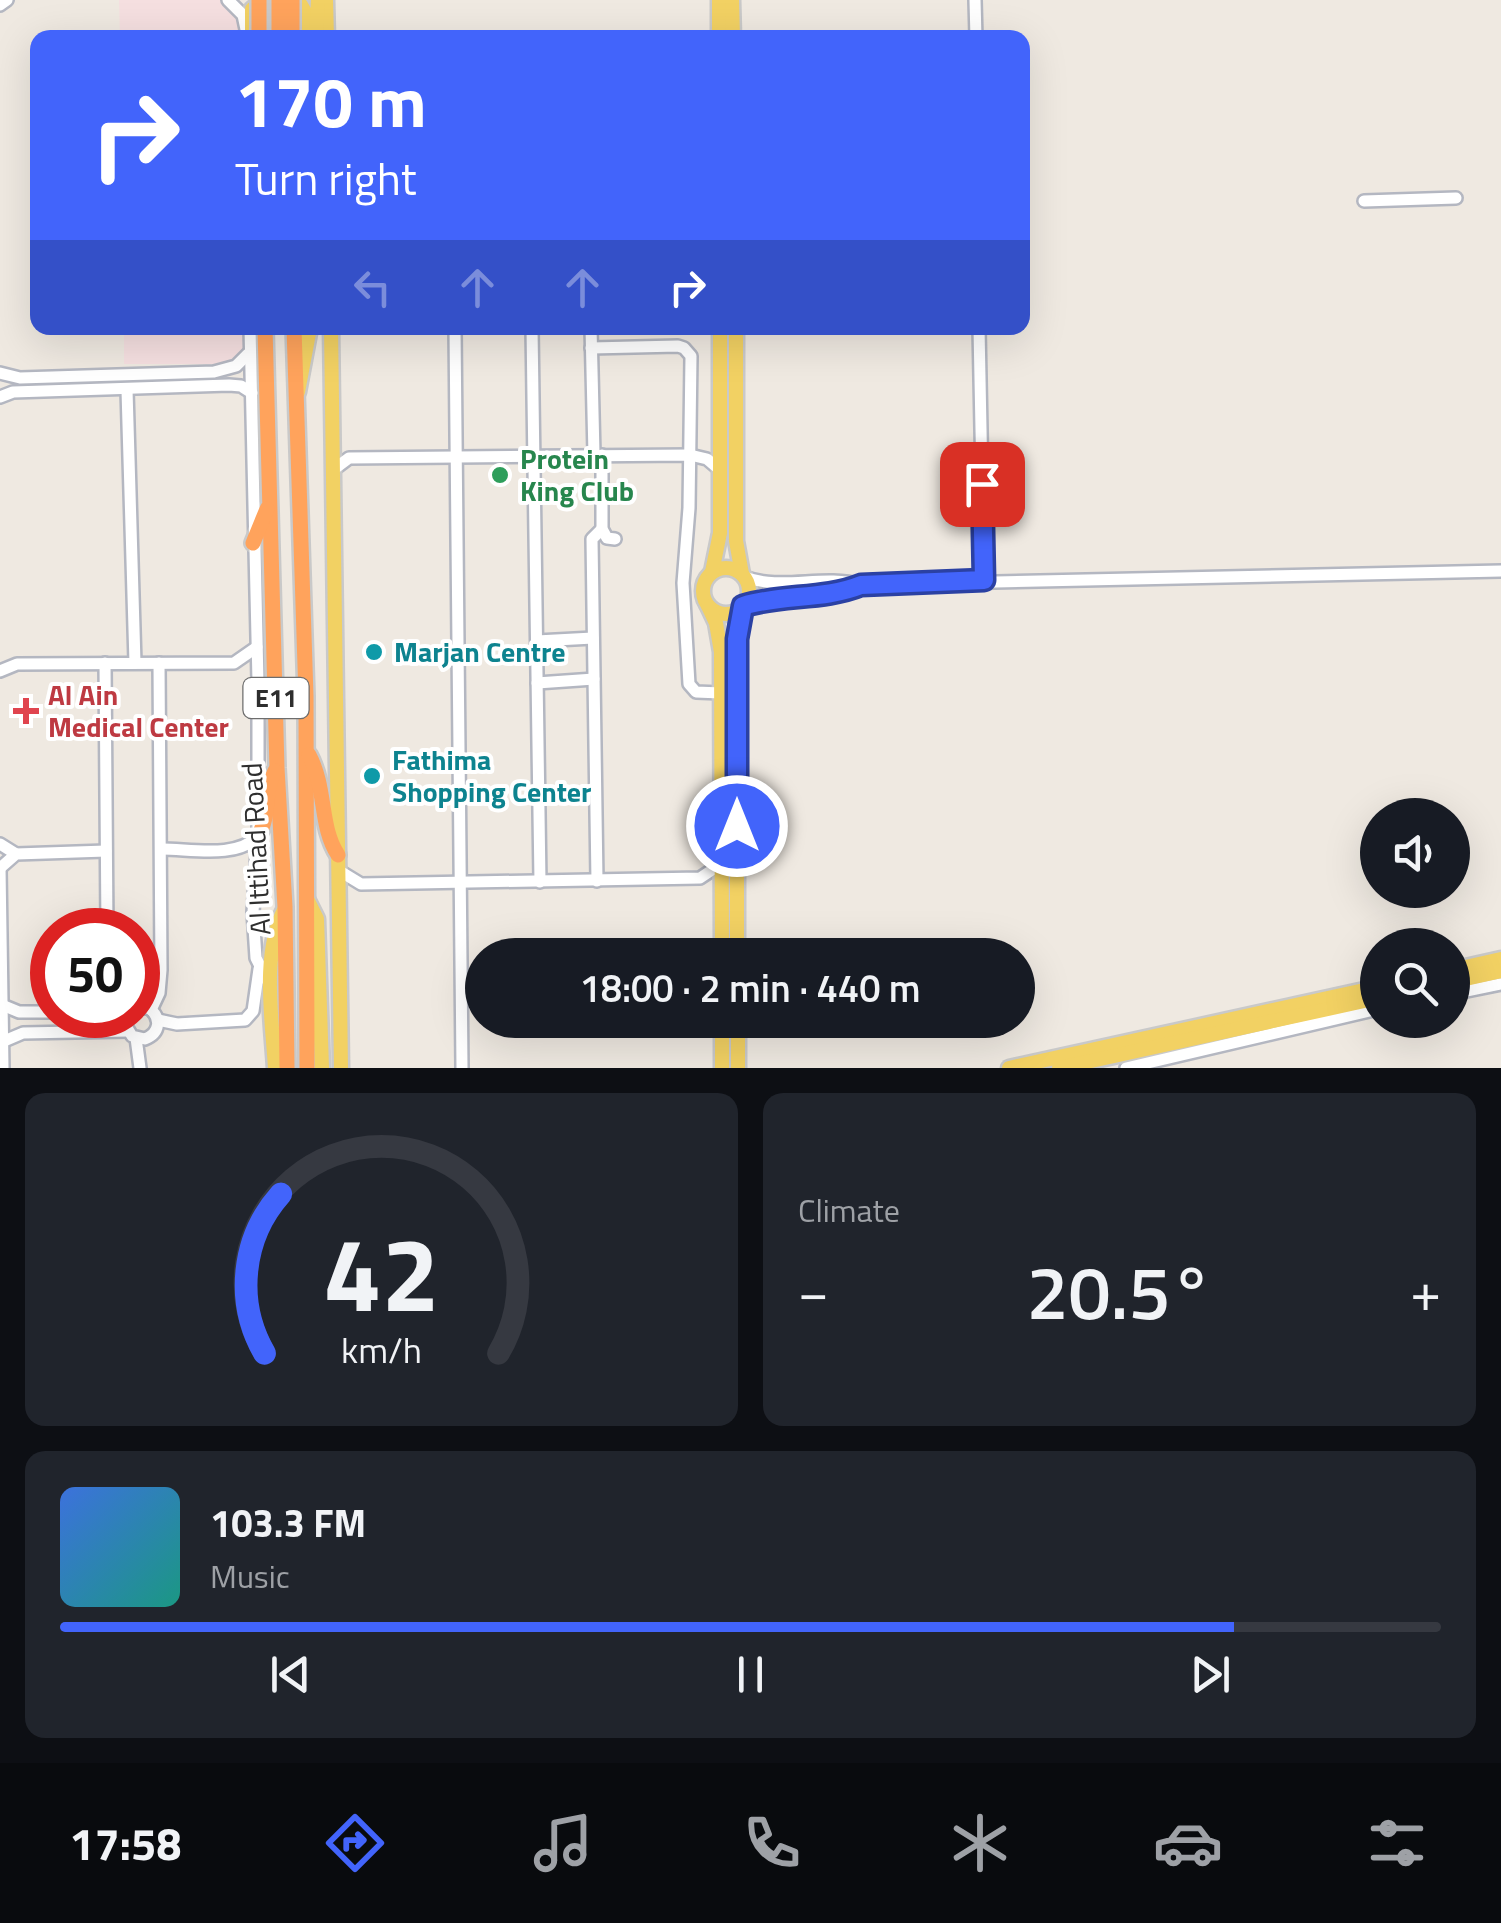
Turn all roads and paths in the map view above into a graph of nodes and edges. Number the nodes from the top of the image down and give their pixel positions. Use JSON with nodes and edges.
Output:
{"nodes":[{"id":1,"x":8,"y":0,"type":"edge"},
{"id":2,"x":228,"y":0,"type":"edge"},
{"id":3,"x":258,"y":0,"type":"edge"},
{"id":4,"x":279,"y":0,"type":"edge"},
{"id":5,"x":292,"y":0,"type":"edge"},
{"id":6,"x":318,"y":0,"type":"edge"},
{"id":7,"x":326,"y":0,"type":"edge"},
{"id":8,"x":719,"y":0,"type":"edge"},
{"id":9,"x":732,"y":0,"type":"edge"},
{"id":10,"x":975,"y":0,"type":"edge"},
{"id":11,"x":0,"y":5,"type":"edge"},
{"id":12,"x":250,"y":30,"type":"edge"},
{"id":13,"x":253,"y":30,"type":"edge"},
{"id":14,"x":254,"y":30,"type":"edge"},
{"id":15,"x":280,"y":30,"type":"edge"},
{"id":16,"x":292,"y":30,"type":"edge"},
{"id":17,"x":306,"y":30,"type":"edge"},
{"id":18,"x":316,"y":30,"type":"edge"},
{"id":19,"x":327,"y":30,"type":"edge"},
{"id":20,"x":719,"y":30,"type":"edge"},
{"id":21,"x":733,"y":30,"type":"edge"},
{"id":22,"x":976,"y":30,"type":"edge"},
{"id":23,"x":1456,"y":198,"type":"dead end"},
{"id":24,"x":1364,"y":201,"type":"dead end"},
{"id":25,"x":249,"y":335,"type":"edge"},
{"id":26,"x":265,"y":335,"type":"edge"},
{"id":27,"x":274,"y":335,"type":"edge"},
{"id":28,"x":294,"y":335,"type":"edge"},
{"id":29,"x":309,"y":335,"type":"edge"},
{"id":30,"x":331,"y":335,"type":"edge"},
{"id":31,"x":455,"y":335,"type":"edge"},
{"id":32,"x":532,"y":335,"type":"edge"},
{"id":33,"x":591,"y":335,"type":"edge"},
{"id":34,"x":720,"y":335,"type":"edge"},
{"id":35,"x":736,"y":335,"type":"edge"},
{"id":36,"x":980,"y":335,"type":"edge"},
{"id":37,"x":591,"y":348,"type":"junction"},
{"id":38,"x":248,"y":354,"type":"junction"},
{"id":39,"x":267,"y":366,"type":"junction"},
{"id":40,"x":0,"y":373,"type":"edge"},
{"id":41,"x":20,"y":378,"type":"junction"},
{"id":42,"x":214,"y":379,"type":"junction"},
{"id":43,"x":127,"y":390,"type":"junction"},
{"id":44,"x":21,"y":392,"type":"junction"},
{"id":45,"x":252,"y":393,"type":"junction"},
{"id":46,"x":298,"y":393,"type":"junction"},
{"id":47,"x":0,"y":397,"type":"edge"},
{"id":48,"x":719,"y":440,"type":"junction"},
{"id":49,"x":332,"y":446,"type":"junction"},
{"id":50,"x":534,"y":455,"type":"junction"},
{"id":51,"x":598,"y":455,"type":"junction"},
{"id":52,"x":693,"y":455,"type":"junction"},
{"id":53,"x":458,"y":456,"type":"junction"},
{"id":54,"x":349,"y":458,"type":"junction"},
{"id":55,"x":333,"y":470,"type":"junction"},
{"id":56,"x":720,"y":470,"type":"junction"},
{"id":57,"x":271,"y":500,"type":"junction"},
{"id":58,"x":602,"y":529,"type":"junction"},
{"id":59,"x":615,"y":539,"type":"dead end"},
{"id":60,"x":253,"y":543,"type":"junction"},
{"id":61,"x":1501,"y":570,"type":"edge"},
{"id":62,"x":712,"y":572,"type":"junction"},
{"id":63,"x":743,"y":575,"type":"junction"},
{"id":64,"x":980,"y":581,"type":"junction"},
{"id":65,"x":861,"y":585,"type":"junction"},
{"id":66,"x":708,"y":606,"type":"junction"},
{"id":67,"x":742,"y":607,"type":"junction"},
{"id":68,"x":593,"y":638,"type":"junction"},
{"id":69,"x":537,"y":641,"type":"junction"},
{"id":70,"x":257,"y":648,"type":"junction"},
{"id":71,"x":0,"y":656,"type":"edge"},
{"id":72,"x":135,"y":663,"type":"junction"},
{"id":73,"x":160,"y":663,"type":"junction"},
{"id":74,"x":234,"y":663,"type":"junction"},
{"id":75,"x":17,"y":664,"type":"junction"},
{"id":76,"x":104,"y":664,"type":"junction"},
{"id":77,"x":0,"y":671,"type":"edge"},
{"id":78,"x":594,"y":679,"type":"junction"},
{"id":79,"x":258,"y":682,"type":"junction"},
{"id":80,"x":538,"y":682,"type":"junction"},
{"id":81,"x":721,"y":693,"type":"junction"},
{"id":82,"x":306,"y":750,"type":"junction"},
{"id":83,"x":277,"y":768,"type":"junction"},
{"id":84,"x":258,"y":836,"type":"junction"},
{"id":85,"x":0,"y":844,"type":"edge"},
{"id":86,"x":162,"y":849,"type":"junction"},
{"id":87,"x":237,"y":849,"type":"junction"},
{"id":88,"x":106,"y":851,"type":"junction"},
{"id":89,"x":16,"y":854,"type":"junction"},
{"id":90,"x":255,"y":860,"type":"junction"},
{"id":91,"x":338,"y":863,"type":"junction"},
{"id":92,"x":722,"y":864,"type":"junction"},
{"id":93,"x":0,"y":868,"type":"edge"},
{"id":94,"x":700,"y":878,"type":"junction"},
{"id":95,"x":597,"y":880,"type":"junction"},
{"id":96,"x":540,"y":882,"type":"junction"},
{"id":97,"x":461,"y":883,"type":"junction"},
{"id":98,"x":361,"y":884,"type":"junction"},
{"id":99,"x":722,"y":894,"type":"junction"},
{"id":100,"x":307,"y":899,"type":"junction"},
{"id":101,"x":339,"y":900,"type":"junction"},
{"id":102,"x":286,"y":907,"type":"junction"},
{"id":103,"x":107,"y":908,"type":"edge"},
{"id":104,"x":722,"y":938,"type":"edge"},
{"id":105,"x":738,"y":938,"type":"edge"},
{"id":106,"x":1501,"y":960,"type":"edge"},
{"id":107,"x":1470,"y":966,"type":"edge"},
{"id":108,"x":259,"y":969,"type":"junction"},
{"id":109,"x":1501,"y":970,"type":"edge"},
{"id":110,"x":160,"y":978,"type":"edge"},
{"id":111,"x":1470,"y":978,"type":"edge"},
{"id":112,"x":1501,"y":984,"type":"edge"},
{"id":113,"x":272,"y":988,"type":"junction"},
{"id":114,"x":1470,"y":990,"type":"edge"},
{"id":115,"x":1360,"y":991,"type":"edge"},
{"id":116,"x":340,"y":1000,"type":"junction"},
{"id":117,"x":1360,"y":1002,"type":"edge"},
{"id":118,"x":2,"y":1005,"type":"edge"},
{"id":119,"x":23,"y":1012,"type":"junction"},
{"id":120,"x":30,"y":1012,"type":"edge"},
{"id":121,"x":1360,"y":1013,"type":"edge"},
{"id":122,"x":160,"y":1017,"type":"edge"},
{"id":123,"x":23,"y":1033,"type":"junction"},
{"id":124,"x":322,"y":1037,"type":"junction"},
{"id":125,"x":141,"y":1038,"type":"edge"},
{"id":126,"x":722,"y":1038,"type":"edge"},
{"id":127,"x":738,"y":1038,"type":"edge"},
{"id":128,"x":137,"y":1040,"type":"junction"},
{"id":129,"x":2,"y":1042,"type":"edge"},
{"id":130,"x":2,"y":1068,"type":"edge"},
{"id":131,"x":140,"y":1068,"type":"edge"},
{"id":132,"x":275,"y":1068,"type":"edge"},
{"id":133,"x":287,"y":1068,"type":"edge"},
{"id":134,"x":308,"y":1068,"type":"edge"},
{"id":135,"x":322,"y":1068,"type":"edge"},
{"id":136,"x":341,"y":1068,"type":"edge"},
{"id":137,"x":462,"y":1068,"type":"edge"},
{"id":138,"x":722,"y":1068,"type":"edge"},
{"id":139,"x":738,"y":1068,"type":"edge"},
{"id":140,"x":1008,"y":1068,"type":"edge"},
{"id":141,"x":1060,"y":1068,"type":"edge"},
{"id":142,"x":1126,"y":1068,"type":"edge"}],
"edges":[{"from":1,"to":11,"type":"street"},
{"from":2,"to":12,"type":"street"},
{"from":3,"to":14,"type":"highway","bridge":true},
{"from":4,"to":15,"type":"highway","bridge":true},
{"from":5,"to":16,"type":"highway","bridge":true},
{"from":6,"to":18,"type":"main road"},
{"from":7,"to":19,"type":"main road"},
{"from":8,"to":20,"type":"main road"},
{"from":9,"to":21,"type":"main road"},
{"from":10,"to":22,"type":"street"},
{"from":13,"to":17,"type":"main road"},
{"from":23,"to":24,"type":"street"},
{"from":25,"to":38,"type":"street"},
{"from":26,"to":39,"type":"highway","name":"Al Ittihad Road","number":"E11"},
{"from":27,"to":39,"type":"highway"},
{"from":28,"to":46,"type":"highway","name":"Al Ittihad Road","number":"E11"},
{"from":29,"to":46,"type":"main road"},
{"from":30,"to":49,"type":"main road"},
{"from":31,"to":53,"type":"street"},
{"from":32,"to":50,"type":"street"},
{"from":33,"to":37,"type":"street"},
{"from":34,"to":48,"type":"main road"},
{"from":35,"to":63,"type":"main road"},
{"from":36,"to":64,"type":"street"},
{"from":37,"to":51,"type":"street"},
{"from":37,"to":52,"type":"street"},
{"from":38,"to":42,"type":"street"},
{"from":38,"to":45,"type":"street"},
{"from":39,"to":57,"type":"highway","name":"Al Ittihad Road","number":"E11"},
{"from":40,"to":41,"type":"street"},
{"from":41,"to":42,"type":"street"},
{"from":41,"to":44,"type":"street"},
{"from":42,"to":43,"type":"street"},
{"from":42,"to":45,"type":"street"},
{"from":43,"to":44,"type":"street"},
{"from":43,"to":72,"type":"street"},
{"from":44,"to":47,"type":"street"},
{"from":45,"to":60,"type":"street"},
{"from":46,"to":82,"type":"highway","name":"Al Ittihad Road","number":"E11"},
{"from":48,"to":52,"type":"street"},
{"from":48,"to":56,"type":"main road"},
{"from":49,"to":54,"type":"street"},
{"from":49,"to":55,"type":"main road"},
{"from":50,"to":51,"type":"street"},
{"from":50,"to":53,"type":"street"},
{"from":50,"to":69,"type":"street"},
{"from":51,"to":52,"type":"street"},
{"from":51,"to":58,"type":"street"},
{"from":52,"to":56,"type":"street"},
{"from":52,"to":81,"type":"street"},
{"from":53,"to":54,"type":"street"},
{"from":53,"to":97,"type":"street"},
{"from":54,"to":55,"type":"street"},
{"from":55,"to":91,"type":"main road"},
{"from":56,"to":62,"type":"main road"},
{"from":57,"to":60,"type":"highway"},
{"from":57,"to":83,"type":"highway","name":"Al Ittihad Road","number":"E11"},
{"from":58,"to":59,"type":"street"},
{"from":58,"to":68,"type":"street"},
{"from":60,"to":70,"type":"street"},
{"from":61,"to":64,"type":"street"},
{"from":62,"to":63,"type":"main road"},
{"from":62,"to":66,"type":"main road"},
{"from":63,"to":65,"type":"street"},
{"from":63,"to":67,"type":"main road"},
{"from":64,"to":65,"type":"street"},
{"from":65,"to":67,"type":"street"},
{"from":66,"to":67,"type":"main road"},
{"from":66,"to":81,"type":"main road"},
{"from":67,"to":105,"type":"main road"},
{"from":68,"to":69,"type":"street"},
{"from":68,"to":78,"type":"street"},
{"from":69,"to":80,"type":"street"},
{"from":70,"to":74,"type":"street"},
{"from":70,"to":79,"type":"street"},
{"from":71,"to":75,"type":"street"},
{"from":72,"to":73,"type":"street"},
{"from":72,"to":76,"type":"street"},
{"from":73,"to":74,"type":"street"},
{"from":73,"to":86,"type":"street"},
{"from":74,"to":79,"type":"street"},
{"from":75,"to":76,"type":"street"},
{"from":75,"to":77,"type":"street"},
{"from":76,"to":88,"type":"street"},
{"from":78,"to":80,"type":"street"},
{"from":78,"to":95,"type":"street"},
{"from":79,"to":84,"type":"street"},
{"from":80,"to":96,"type":"street"},
{"from":81,"to":92,"type":"main road"},
{"from":82,"to":91,"type":"highway"},
{"from":82,"to":100,"type":"highway","name":"Al Ittihad Road","number":"E11"},
{"from":83,"to":84,"type":"highway"},
{"from":83,"to":102,"type":"highway","name":"Al Ittihad Road","number":"E11"},
{"from":84,"to":87,"type":"street"},
{"from":84,"to":90,"type":"street"},
{"from":85,"to":89,"type":"street"},
{"from":86,"to":87,"type":"street"},
{"from":86,"to":110,"type":"street"},
{"from":87,"to":90,"type":"street"},
{"from":88,"to":89,"type":"street"},
{"from":88,"to":103,"type":"street"},
{"from":89,"to":93,"type":"street"},
{"from":90,"to":108,"type":"street"},
{"from":91,"to":98,"type":"street"},
{"from":91,"to":101,"type":"main road"},
{"from":92,"to":94,"type":"street"},
{"from":92,"to":99,"type":"main road"},
{"from":93,"to":118,"type":"street"},
{"from":94,"to":95,"type":"street"},
{"from":94,"to":99,"type":"street"},
{"from":95,"to":96,"type":"street"},
{"from":96,"to":97,"type":"street"},
{"from":97,"to":98,"type":"street"},
{"from":97,"to":137,"type":"street"},
{"from":98,"to":101,"type":"street"},
{"from":99,"to":104,"type":"main road"},
{"from":100,"to":124,"type":"main road"},
{"from":100,"to":134,"type":"highway","name":"Al Ittihad Road","number":"E11"},
{"from":101,"to":116,"type":"main road"},
{"from":102,"to":113,"type":"main road"},
{"from":102,"to":133,"type":"highway","name":"Al Ittihad Road","number":"E11"},
{"from":106,"to":107,"type":"main road"},
{"from":108,"to":113,"type":"street"},
{"from":108,"to":122,"type":"street"},
{"from":109,"to":111,"type":"main road"},
{"from":112,"to":114,"type":"street"},
{"from":113,"to":132,"type":"main road"},
{"from":115,"to":140,"type":"main road"},
{"from":116,"to":124,"type":"main road"},
{"from":116,"to":136,"type":"main road"},
{"from":117,"to":141,"type":"main road"},
{"from":118,"to":119,"type":"street"},
{"from":118,"to":129,"type":"street"},
{"from":119,"to":120,"type":"street"},
{"from":119,"to":123,"type":"street"},
{"from":121,"to":142,"type":"street"},
{"from":123,"to":128,"type":"street"},
{"from":123,"to":129,"type":"street"},
{"from":124,"to":135,"type":"main road"},
{"from":125,"to":128,"type":"street"},
{"from":126,"to":138,"type":"main road"},
{"from":127,"to":139,"type":"main road"},
{"from":128,"to":131,"type":"street"},
{"from":129,"to":130,"type":"street"}]}
